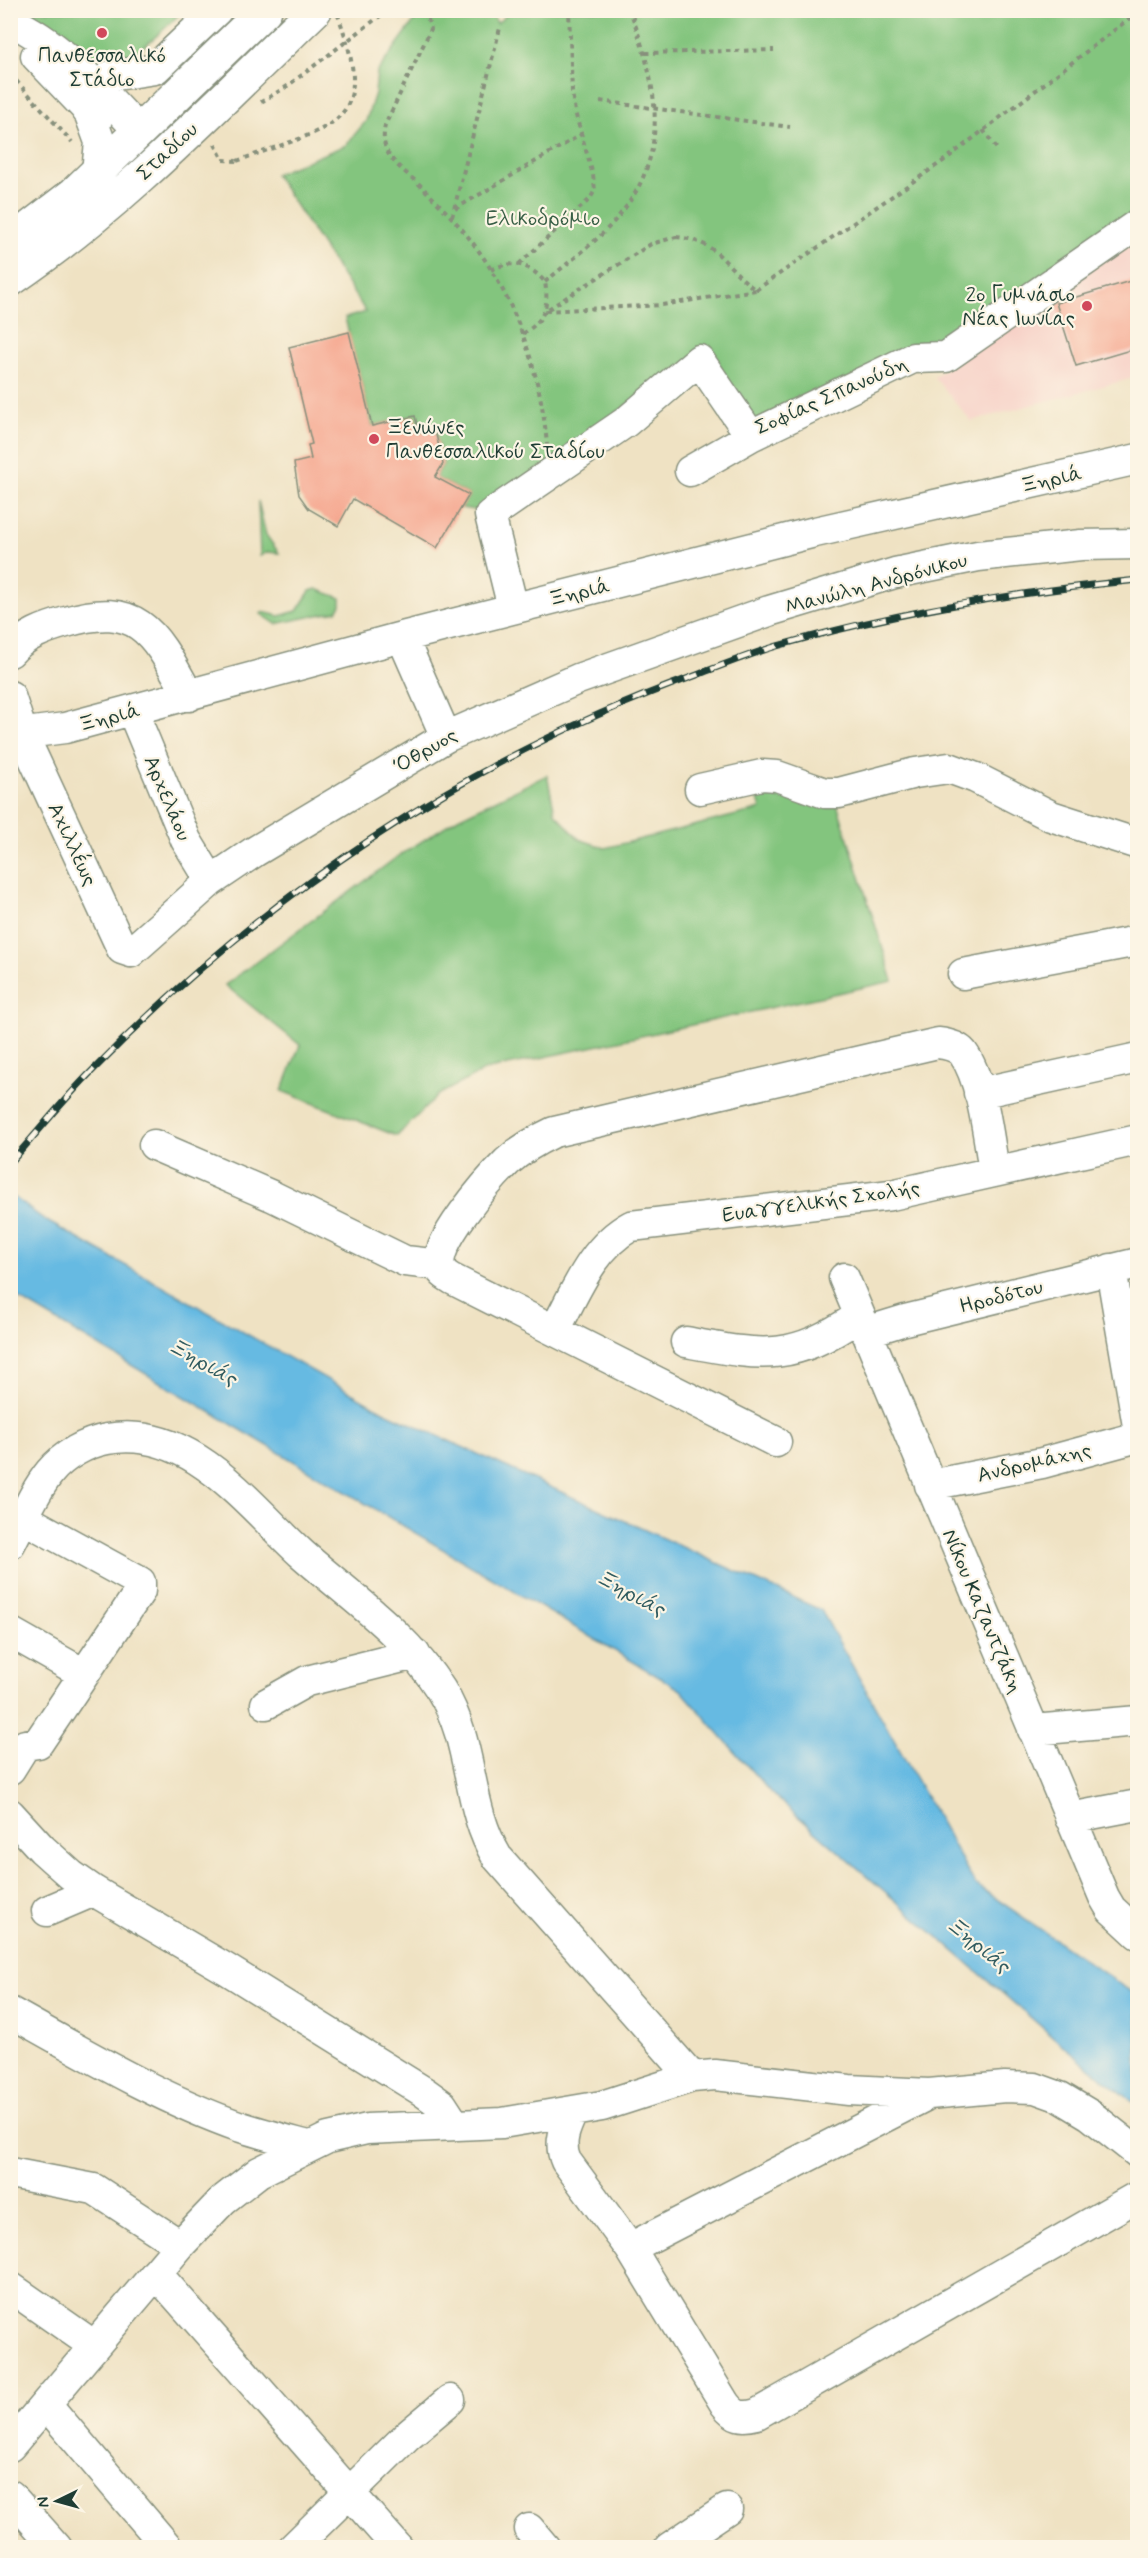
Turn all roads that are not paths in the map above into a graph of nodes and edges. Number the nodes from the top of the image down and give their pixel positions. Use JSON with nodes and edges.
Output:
{"nodes":[{"id":1,"x":217,"y":10,"type":"edge"},
{"id":2,"x":264,"y":10,"type":"edge"},
{"id":3,"x":315,"y":10,"type":"edge"},
{"id":4,"x":10,"y":21,"type":"edge"},
{"id":5,"x":10,"y":30,"type":"edge"},
{"id":6,"x":93,"y":99,"type":"junction"},
{"id":7,"x":119,"y":152,"type":"junction"},
{"id":8,"x":1137,"y":224,"type":"edge"},
{"id":9,"x":10,"y":243,"type":"edge"},
{"id":10,"x":10,"y":280,"type":"edge"},
{"id":11,"x":751,"y":436,"type":"junction"},
{"id":12,"x":1137,"y":459,"type":"edge"},
{"id":13,"x":690,"y":471,"type":"dead end"},
{"id":14,"x":1137,"y":544,"type":"edge"},
{"id":15,"x":513,"y":608,"type":"junction"},
{"id":16,"x":759,"y":614,"type":"joint"},
{"id":17,"x":402,"y":637,"type":"junction"},
{"id":18,"x":10,"y":652,"type":"edge"},
{"id":19,"x":10,"y":696,"type":"edge"},
{"id":20,"x":189,"y":696,"type":"junction"},
{"id":21,"x":132,"y":710,"type":"junction"},
{"id":22,"x":14,"y":732,"type":"edge"},
{"id":23,"x":446,"y":736,"type":"junction"},
{"id":24,"x":700,"y":789,"type":"dead end"},
{"id":25,"x":1137,"y":844,"type":"edge"},
{"id":26,"x":211,"y":881,"type":"junction"},
{"id":27,"x":1137,"y":941,"type":"edge"},
{"id":28,"x":127,"y":952,"type":"joint"},
{"id":29,"x":963,"y":974,"type":"dead end"},
{"id":30,"x":1137,"y":1058,"type":"edge"},
{"id":31,"x":979,"y":1093,"type":"junction"},
{"id":32,"x":1137,"y":1140,"type":"edge"},
{"id":33,"x":154,"y":1145,"type":"dead end"},
{"id":34,"x":994,"y":1170,"type":"junction"},
{"id":35,"x":440,"y":1265,"type":"junction"},
{"id":36,"x":1124,"y":1266,"type":"edge"},
{"id":37,"x":844,"y":1278,"type":"dead end"},
{"id":38,"x":862,"y":1324,"type":"junction"},
{"id":39,"x":555,"y":1330,"type":"junction"},
{"id":40,"x":686,"y":1342,"type":"dead end"},
{"id":41,"x":1137,"y":1426,"type":"edge"},
{"id":42,"x":1137,"y":1437,"type":"edge"},
{"id":43,"x":776,"y":1442,"type":"dead end"},
{"id":44,"x":930,"y":1485,"type":"junction"},
{"id":45,"x":15,"y":1532,"type":"edge"},
{"id":46,"x":10,"y":1632,"type":"edge"},
{"id":47,"x":415,"y":1654,"type":"junction"},
{"id":48,"x":84,"y":1674,"type":"junction"},
{"id":49,"x":266,"y":1704,"type":"dead end"},
{"id":50,"x":1137,"y":1721,"type":"edge"},
{"id":51,"x":1034,"y":1731,"type":"junction"},
{"id":52,"x":15,"y":1750,"type":"edge"},
{"id":53,"x":1137,"y":1805,"type":"edge"},
{"id":54,"x":10,"y":1814,"type":"edge"},
{"id":55,"x":1070,"y":1818,"type":"junction"},
{"id":56,"x":94,"y":1891,"type":"junction"},
{"id":57,"x":47,"y":1911,"type":"dead end"},
{"id":58,"x":1137,"y":1934,"type":"edge"},
{"id":59,"x":10,"y":2012,"type":"edge"},
{"id":60,"x":692,"y":2077,"type":"junction"},
{"id":61,"x":929,"y":2094,"type":"junction"},
{"id":62,"x":573,"y":2111,"type":"junction"},
{"id":63,"x":455,"y":2125,"type":"junction"},
{"id":64,"x":308,"y":2146,"type":"junction"},
{"id":65,"x":1137,"y":2153,"type":"edge"},
{"id":66,"x":10,"y":2173,"type":"edge"},
{"id":67,"x":1137,"y":2196,"type":"edge"},
{"id":68,"x":180,"y":2245,"type":"junction"},
{"id":69,"x":630,"y":2248,"type":"junction"},
{"id":70,"x":156,"y":2273,"type":"junction"},
{"id":71,"x":10,"y":2287,"type":"edge"},
{"id":72,"x":93,"y":2345,"type":"junction"},
{"id":73,"x":450,"y":2400,"type":"dead end"},
{"id":74,"x":46,"y":2404,"type":"junction"},
{"id":75,"x":13,"y":2440,"type":"edge"},
{"id":76,"x":349,"y":2491,"type":"junction"},
{"id":77,"x":10,"y":2495,"type":"edge"},
{"id":78,"x":727,"y":2509,"type":"dead end"},
{"id":79,"x":57,"y":2547,"type":"edge"},
{"id":80,"x":168,"y":2547,"type":"edge"},
{"id":81,"x":293,"y":2547,"type":"edge"},
{"id":82,"x":398,"y":2547,"type":"edge"},
{"id":83,"x":669,"y":2547,"type":"edge"}],
"edges":[{"from":1,"to":6,"type":"street"},
{"from":2,"to":7,"type":"main road","name":"Σταδίου"},
{"from":3,"to":10,"type":"main road","name":"Σταδίου"},
{"from":4,"to":6,"type":"street"},
{"from":5,"to":6,"type":"street"},
{"from":6,"to":7,"type":"street"},
{"from":6,"to":7,"type":"street"},
{"from":7,"to":9,"type":"main road","name":"Σταδίου"},
{"from":8,"to":11,"type":"street","name":"Σοφίας Σπανούδη"},
{"from":11,"to":13,"type":"street"},
{"from":11,"to":15,"type":"street","name":"Σοφίας Σπανούδη"},
{"from":12,"to":15,"type":"street","name":"Ξηριά"},
{"from":14,"to":16,"type":"street","name":"Μανώλη Ανδρόνικου"},
{"from":15,"to":17,"type":"street","name":"Ξηριά"},
{"from":16,"to":23,"type":"street","name":"Όθρυος"},
{"from":17,"to":20,"type":"street","name":"Ξηριά"},
{"from":17,"to":23,"type":"street"},
{"from":18,"to":20,"type":"street"},
{"from":19,"to":22,"type":"street","name":"Αχιλλέως"},
{"from":20,"to":21,"type":"street","name":"Ξηριά"},
{"from":21,"to":22,"type":"street","name":"Ξηριά"},
{"from":21,"to":26,"type":"street","name":"Αρχελάου"},
{"from":22,"to":28,"type":"street","name":"Αχιλλέως"},
{"from":23,"to":26,"type":"street","name":"Όθρυος"},
{"from":24,"to":25,"type":"street"},
{"from":26,"to":28,"type":"street","name":"Όθρυος"},
{"from":27,"to":29,"type":"street"},
{"from":30,"to":31,"type":"street"},
{"from":31,"to":34,"type":"street"},
{"from":31,"to":35,"type":"street"},
{"from":32,"to":34,"type":"street","name":"Ευαγγελικής Σχολής"},
{"from":33,"to":35,"type":"street"},
{"from":34,"to":39,"type":"street","name":"Ευαγγελικής Σχολής"},
{"from":35,"to":39,"type":"street"},
{"from":36,"to":38,"type":"street","name":"Ηροδότου"},
{"from":36,"to":41,"type":"street"},
{"from":37,"to":38,"type":"street","name":"Νίκου Καζαντζάκη"},
{"from":38,"to":40,"type":"street","name":"Ηροδότου"},
{"from":38,"to":44,"type":"street","name":"Νίκου Καζαντζάκη"},
{"from":39,"to":43,"type":"street"},
{"from":42,"to":44,"type":"street","name":"Ανδρομάχης"},
{"from":44,"to":51,"type":"street","name":"Νίκου Καζαντζάκη"},
{"from":45,"to":47,"type":"street"},
{"from":45,"to":48,"type":"street"},
{"from":46,"to":48,"type":"street"},
{"from":47,"to":49,"type":"street"},
{"from":47,"to":60,"type":"street"},
{"from":48,"to":52,"type":"street"},
{"from":50,"to":51,"type":"street"},
{"from":51,"to":55,"type":"street","name":"Νίκου Καζαντζάκη"},
{"from":53,"to":55,"type":"street"},
{"from":54,"to":56,"type":"street"},
{"from":55,"to":58,"type":"street","name":"Νίκου Καζαντζάκη"},
{"from":56,"to":57,"type":"street"},
{"from":56,"to":63,"type":"street"},
{"from":59,"to":64,"type":"street"},
{"from":60,"to":61,"type":"street"},
{"from":60,"to":62,"type":"street"},
{"from":61,"to":65,"type":"street"},
{"from":61,"to":69,"type":"street"},
{"from":62,"to":63,"type":"street"},
{"from":62,"to":69,"type":"street"},
{"from":63,"to":64,"type":"street"},
{"from":64,"to":68,"type":"street"},
{"from":66,"to":68,"type":"street"},
{"from":67,"to":69,"type":"street"},
{"from":68,"to":70,"type":"street"},
{"from":70,"to":72,"type":"street"},
{"from":70,"to":76,"type":"street"},
{"from":71,"to":72,"type":"street"},
{"from":72,"to":74,"type":"street"},
{"from":73,"to":76,"type":"street"},
{"from":74,"to":75,"type":"street"},
{"from":74,"to":80,"type":"street"},
{"from":76,"to":81,"type":"street"},
{"from":76,"to":82,"type":"street"},
{"from":77,"to":79,"type":"street"},
{"from":78,"to":83,"type":"street"}]}
